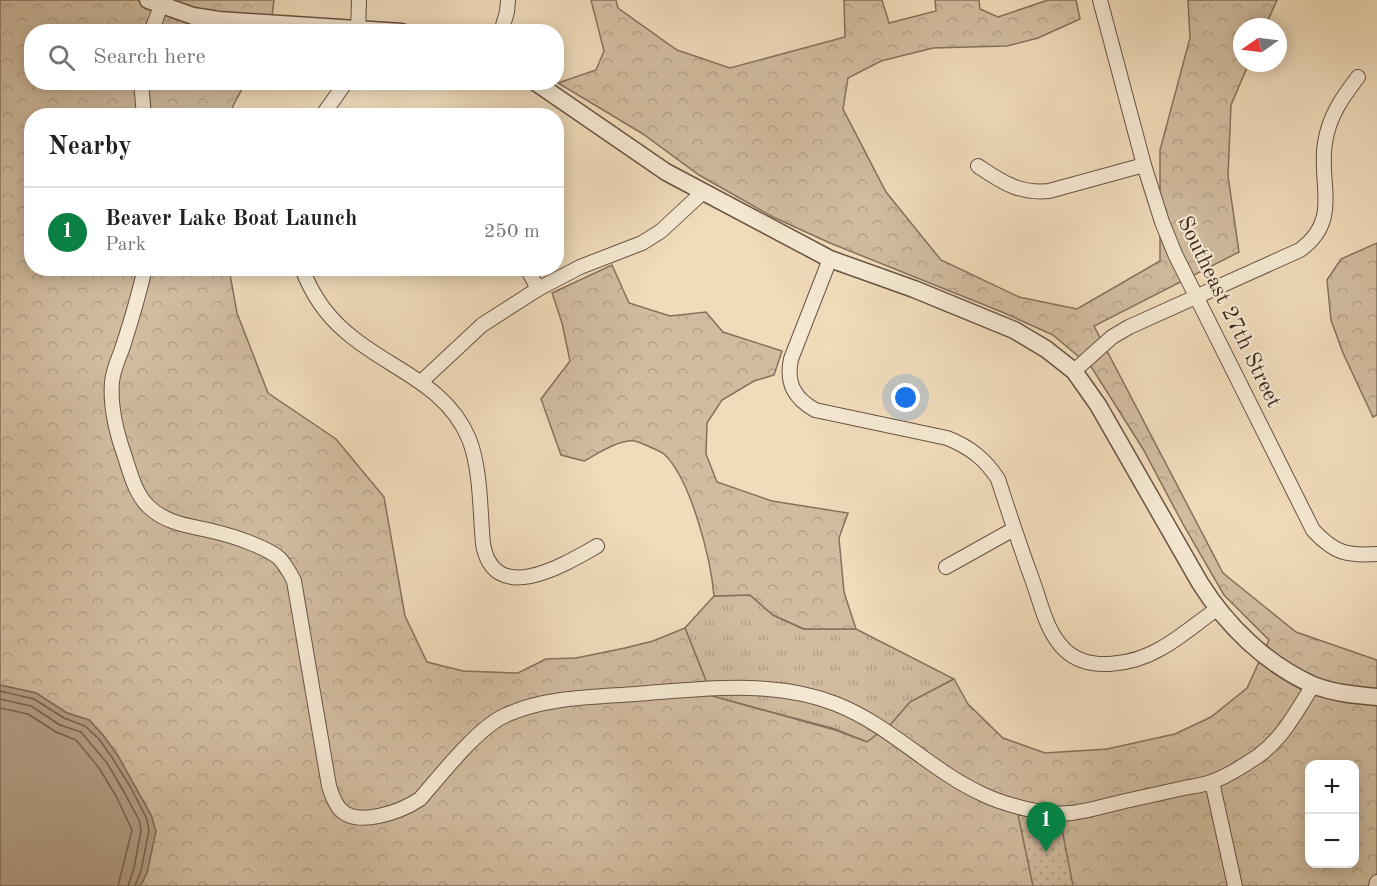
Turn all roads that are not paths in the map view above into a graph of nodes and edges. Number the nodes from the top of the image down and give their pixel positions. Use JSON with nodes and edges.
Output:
{"nodes":[{"id":1,"x":359,"y":0,"type":"edge"},
{"id":2,"x":508,"y":0,"type":"edge"},
{"id":3,"x":1100,"y":0,"type":"edge"},
{"id":4,"x":155,"y":3,"type":"edge"},
{"id":5,"x":152,"y":24,"type":"edge"},
{"id":6,"x":270,"y":24,"type":"edge"},
{"id":7,"x":358,"y":24,"type":"edge"},
{"id":8,"x":503,"y":24,"type":"edge"},
{"id":9,"x":1358,"y":77,"type":"dead end"},
{"id":10,"x":142,"y":90,"type":"edge"},
{"id":11,"x":340,"y":90,"type":"edge"},
{"id":12,"x":547,"y":90,"type":"edge"},
{"id":13,"x":143,"y":108,"type":"edge"},
{"id":14,"x":328,"y":108,"type":"edge"},
{"id":15,"x":1144,"y":165,"type":"junction"},
{"id":16,"x":978,"y":166,"type":"dead end"},
{"id":17,"x":703,"y":192,"type":"junction"},
{"id":18,"x":830,"y":259,"type":"junction"},
{"id":19,"x":564,"y":275,"type":"edge"},
{"id":20,"x":143,"y":276,"type":"edge"},
{"id":21,"x":306,"y":276,"type":"edge"},
{"id":22,"x":531,"y":276,"type":"edge"},
{"id":23,"x":563,"y":276,"type":"edge"},
{"id":24,"x":538,"y":289,"type":"junction"},
{"id":25,"x":1195,"y":296,"type":"junction"},
{"id":26,"x":1074,"y":371,"type":"junction"},
{"id":27,"x":422,"y":381,"type":"junction"},
{"id":28,"x":1014,"y":529,"type":"junction"},
{"id":29,"x":597,"y":546,"type":"dead end"},
{"id":30,"x":1377,"y":554,"type":"edge"},
{"id":31,"x":946,"y":567,"type":"dead end"},
{"id":32,"x":1217,"y":609,"type":"junction"},
{"id":33,"x":1313,"y":685,"type":"junction"},
{"id":34,"x":1377,"y":697,"type":"edge"},
{"id":35,"x":1212,"y":782,"type":"junction"},
{"id":36,"x":1377,"y":882,"type":"edge"},
{"id":37,"x":1235,"y":886,"type":"edge"},
{"id":38,"x":1376,"y":886,"type":"edge"}],
"edges":[{"from":1,"to":7,"type":"street"},
{"from":2,"to":8,"type":"street"},
{"from":3,"to":15,"type":"street","name":"Southeast 27th Street"},
{"from":4,"to":5,"type":"street"},
{"from":4,"to":6,"type":"street"},
{"from":9,"to":25,"type":"street"},
{"from":10,"to":13,"type":"street"},
{"from":11,"to":14,"type":"street"},
{"from":12,"to":17,"type":"street"},
{"from":15,"to":16,"type":"street"},
{"from":15,"to":25,"type":"street","name":"Southeast 27th Street"},
{"from":17,"to":18,"type":"street"},
{"from":17,"to":19,"type":"street"},
{"from":18,"to":26,"type":"street"},
{"from":18,"to":28,"type":"street"},
{"from":20,"to":35,"type":"street"},
{"from":21,"to":27,"type":"street"},
{"from":22,"to":24,"type":"street"},
{"from":23,"to":24,"type":"street"},
{"from":24,"to":27,"type":"street"},
{"from":25,"to":26,"type":"street"},
{"from":25,"to":30,"type":"street","name":"Southeast 27th Street"},
{"from":26,"to":32,"type":"street"},
{"from":27,"to":29,"type":"street"},
{"from":28,"to":31,"type":"street"},
{"from":28,"to":32,"type":"street"},
{"from":32,"to":33,"type":"street"},
{"from":33,"to":34,"type":"street"},
{"from":33,"to":35,"type":"street"},
{"from":35,"to":37,"type":"street"},
{"from":36,"to":38,"type":"street"}]}
